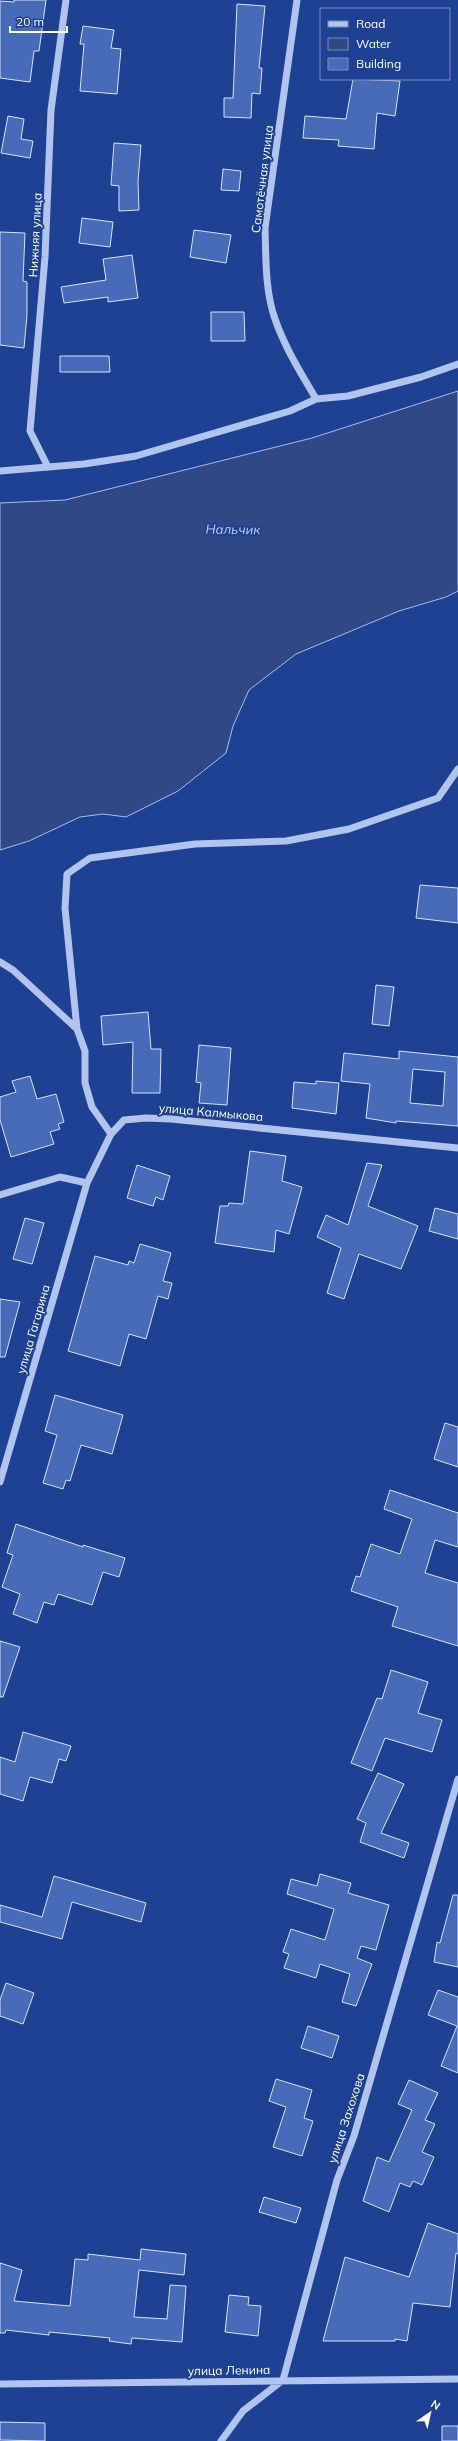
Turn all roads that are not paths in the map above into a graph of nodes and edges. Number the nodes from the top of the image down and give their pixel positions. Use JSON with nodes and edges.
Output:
{"nodes":[{"id":1,"x":66,"y":0,"type":"edge"},
{"id":2,"x":297,"y":0,"type":"edge"},
{"id":3,"x":458,"y":364,"type":"edge"},
{"id":4,"x":316,"y":399,"type":"junction"},
{"id":5,"x":48,"y":467,"type":"junction"},
{"id":6,"x":0,"y":471,"type":"edge"},
{"id":7,"x":458,"y":769,"type":"edge"},
{"id":8,"x":0,"y":962,"type":"edge"},
{"id":9,"x":77,"y":1029,"type":"junction"},
{"id":10,"x":111,"y":1134,"type":"junction"},
{"id":11,"x":458,"y":1148,"type":"edge"},
{"id":12,"x":87,"y":1183,"type":"junction"},
{"id":13,"x":0,"y":1195,"type":"edge"},
{"id":14,"x":0,"y":1482,"type":"edge"},
{"id":15,"x":458,"y":1779,"type":"edge"},
{"id":16,"x":283,"y":2380,"type":"junction"},
{"id":17,"x":458,"y":2380,"type":"edge"},
{"id":18,"x":0,"y":2384,"type":"edge"},
{"id":19,"x":220,"y":2441,"type":"edge"}],
"edges":[{"from":1,"to":5,"type":"street","name":"Нижняя улица"},
{"from":2,"to":4,"type":"street","name":"Самотёчная улица"},
{"from":3,"to":4,"type":"street"},
{"from":4,"to":5,"type":"street"},
{"from":5,"to":6,"type":"street"},
{"from":7,"to":9,"type":"street"},
{"from":8,"to":9,"type":"street"},
{"from":9,"to":10,"type":"street"},
{"from":10,"to":11,"type":"street","name":"улица Калмыкова"},
{"from":10,"to":12,"type":"street","name":"улица Калмыкова"},
{"from":12,"to":13,"type":"street"},
{"from":12,"to":14,"type":"street","name":"улица Гагарина"},
{"from":15,"to":16,"type":"street","name":"улица Захохова"},
{"from":16,"to":17,"type":"street","name":"улица Ленина"},
{"from":16,"to":18,"type":"street","name":"улица Ленина"},
{"from":16,"to":19,"type":"street"}]}
